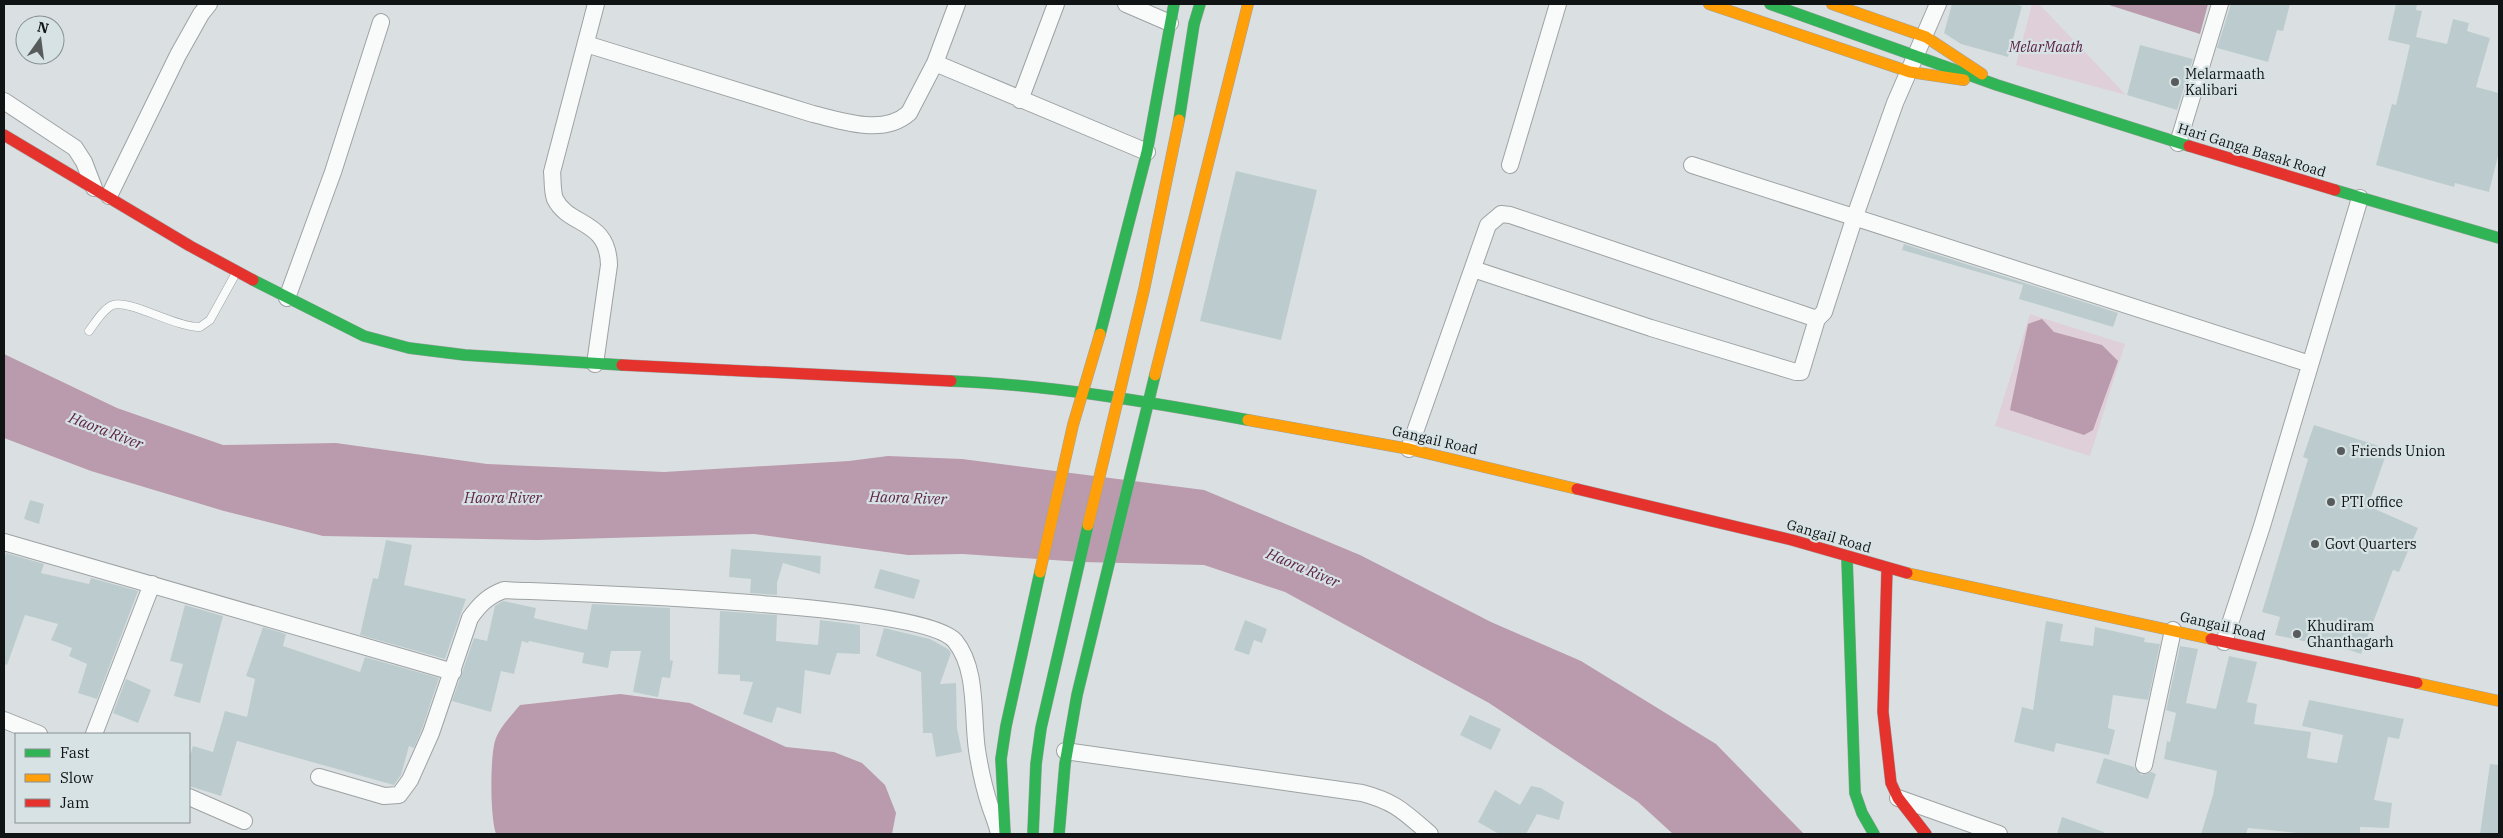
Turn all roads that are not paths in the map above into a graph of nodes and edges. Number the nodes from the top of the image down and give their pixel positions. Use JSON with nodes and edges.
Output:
{"nodes":[{"id":1,"x":209,"y":4,"type":"edge"},
{"id":2,"x":596,"y":4,"type":"edge"},
{"id":3,"x":957,"y":4,"type":"edge"},
{"id":4,"x":1056,"y":4,"type":"edge"},
{"id":5,"x":1126,"y":4,"type":"edge"},
{"id":6,"x":1174,"y":4,"type":"edge"},
{"id":7,"x":1194,"y":4,"type":"edge"},
{"id":8,"x":1200,"y":4,"type":"edge"},
{"id":9,"x":1248,"y":4,"type":"edge"},
{"id":10,"x":1558,"y":4,"type":"edge"},
{"id":11,"x":1709,"y":4,"type":"edge"},
{"id":12,"x":1770,"y":4,"type":"edge"},
{"id":13,"x":1832,"y":4,"type":"edge"},
{"id":14,"x":1938,"y":4,"type":"edge"},
{"id":15,"x":2220,"y":4,"type":"edge"},
{"id":16,"x":381,"y":22,"type":"dead end"},
{"id":17,"x":1170,"y":23,"type":"junction"},
{"id":18,"x":1194,"y":24,"type":"junction"},
{"id":19,"x":1926,"y":37,"type":"junction"},
{"id":20,"x":586,"y":44,"type":"junction"},
{"id":21,"x":1918,"y":55,"type":"junction"},
{"id":22,"x":935,"y":63,"type":"junction"},
{"id":23,"x":1910,"y":72,"type":"junction"},
{"id":24,"x":1997,"y":85,"type":"junction"},
{"id":25,"x":4,"y":100,"type":"edge"},
{"id":26,"x":1020,"y":100,"type":"junction"},
{"id":27,"x":4,"y":136,"type":"edge"},
{"id":28,"x":2178,"y":143,"type":"junction"},
{"id":29,"x":1147,"y":152,"type":"junction"},
{"id":30,"x":1692,"y":165,"type":"dead end"},
{"id":31,"x":1510,"y":166,"type":"dead end"},
{"id":32,"x":94,"y":188,"type":"junction"},
{"id":33,"x":109,"y":196,"type":"junction"},
{"id":34,"x":2360,"y":198,"type":"junction"},
{"id":35,"x":1854,"y":216,"type":"junction"},
{"id":36,"x":2499,"y":238,"type":"edge"},
{"id":37,"x":1473,"y":269,"type":"junction"},
{"id":38,"x":237,"y":271,"type":"junction"},
{"id":39,"x":287,"y":298,"type":"junction"},
{"id":40,"x":1817,"y":319,"type":"junction"},
{"id":41,"x":89,"y":331,"type":"dead end"},
{"id":42,"x":595,"y":364,"type":"junction"},
{"id":43,"x":2310,"y":364,"type":"junction"},
{"id":44,"x":1082,"y":394,"type":"junction"},
{"id":45,"x":1150,"y":402,"type":"junction"},
{"id":46,"x":1409,"y":449,"type":"junction"},
{"id":47,"x":4,"y":542,"type":"edge"},
{"id":48,"x":1847,"y":558,"type":"junction"},
{"id":49,"x":1887,"y":569,"type":"junction"},
{"id":50,"x":152,"y":584,"type":"junction"},
{"id":51,"x":2174,"y":630,"type":"junction"},
{"id":52,"x":2224,"y":642,"type":"junction"},
{"id":53,"x":453,"y":672,"type":"junction"},
{"id":54,"x":2499,"y":700,"type":"edge"},
{"id":55,"x":4,"y":720,"type":"edge"},
{"id":56,"x":37,"y":733,"type":"edge"},
{"id":57,"x":94,"y":733,"type":"edge"},
{"id":58,"x":1065,"y":752,"type":"junction"},
{"id":59,"x":2144,"y":765,"type":"dead end"},
{"id":60,"x":318,"y":778,"type":"dead end"},
{"id":61,"x":190,"y":797,"type":"edge"},
{"id":62,"x":1898,"y":798,"type":"junction"},
{"id":63,"x":244,"y":821,"type":"dead end"},
{"id":64,"x":999,"y":834,"type":"edge"},
{"id":65,"x":1005,"y":834,"type":"edge"},
{"id":66,"x":1032,"y":834,"type":"edge"},
{"id":67,"x":1059,"y":834,"type":"edge"},
{"id":68,"x":1430,"y":834,"type":"edge"},
{"id":69,"x":1874,"y":834,"type":"edge"},
{"id":70,"x":1926,"y":834,"type":"edge"},
{"id":71,"x":1999,"y":834,"type":"edge"}],
"edges":[{"from":1,"to":33,"type":"street"},
{"from":2,"to":20,"type":"street"},
{"from":3,"to":22,"type":"street"},
{"from":4,"to":26,"type":"street"},
{"from":5,"to":17,"type":"street"},
{"from":6,"to":17,"type":"street"},
{"from":7,"to":18,"type":"street"},
{"from":8,"to":18,"type":"street"},
{"from":9,"to":45,"type":"street"},
{"from":10,"to":31,"type":"street"},
{"from":11,"to":23,"type":"street","name":"Hari Ganga Basak Road"},
{"from":12,"to":21,"type":"street"},
{"from":13,"to":19,"type":"street","name":"Hari Ganga Basak Road"},
{"from":14,"to":19,"type":"street"},
{"from":15,"to":28,"type":"street"},
{"from":16,"to":39,"type":"street"},
{"from":17,"to":29,"type":"street"},
{"from":18,"to":66,"type":"street","bridge":true},
{"from":19,"to":21,"type":"street"},
{"from":19,"to":24,"type":"street","name":"Hari Ganga Basak Road"},
{"from":20,"to":22,"type":"street"},
{"from":20,"to":42,"type":"street"},
{"from":21,"to":23,"type":"street"},
{"from":21,"to":24,"type":"street"},
{"from":22,"to":26,"type":"street"},
{"from":23,"to":24,"type":"street","name":"Hari Ganga Basak Road"},
{"from":23,"to":35,"type":"street"},
{"from":24,"to":28,"type":"street","name":"Hari Ganga Basak Road"},
{"from":25,"to":32,"type":"street"},
{"from":26,"to":29,"type":"street"},
{"from":27,"to":32,"type":"street","name":"Gangail Road"},
{"from":28,"to":34,"type":"street","name":"Hari Ganga Basak Road"},
{"from":29,"to":44,"type":"street"},
{"from":30,"to":35,"type":"street"},
{"from":32,"to":33,"type":"street","name":"Gangail Road"},
{"from":33,"to":38,"type":"street","name":"Gangail Road"},
{"from":34,"to":36,"type":"street","name":"Hari Ganga Basak Road"},
{"from":34,"to":43,"type":"street"},
{"from":35,"to":40,"type":"street"},
{"from":35,"to":43,"type":"street"},
{"from":37,"to":40,"type":"street"},
{"from":37,"to":40,"type":"street"},
{"from":37,"to":46,"type":"street"},
{"from":38,"to":39,"type":"street","name":"Gangail Road"},
{"from":38,"to":41,"type":"lane"},
{"from":39,"to":42,"type":"street","name":"Gangail Road"},
{"from":42,"to":44,"type":"street","name":"Gangail Road"},
{"from":43,"to":52,"type":"street"},
{"from":44,"to":45,"type":"street","name":"Gangail Road"},
{"from":44,"to":65,"type":"street"},
{"from":45,"to":46,"type":"street","name":"Gangail Road"},
{"from":45,"to":58,"type":"street"},
{"from":46,"to":48,"type":"street","name":"Gangail Road"},
{"from":47,"to":50,"type":"street"},
{"from":48,"to":49,"type":"street","name":"Gangail Road"},
{"from":48,"to":69,"type":"street"},
{"from":49,"to":51,"type":"street","name":"Gangail Road"},
{"from":49,"to":62,"type":"street"},
{"from":50,"to":53,"type":"street"},
{"from":50,"to":57,"type":"street"},
{"from":51,"to":52,"type":"street","name":"Gangail Road"},
{"from":51,"to":59,"type":"street"},
{"from":52,"to":54,"type":"street","name":"Gangail Road"},
{"from":53,"to":60,"type":"street"},
{"from":53,"to":64,"type":"street"},
{"from":55,"to":56,"type":"street"},
{"from":58,"to":67,"type":"street"},
{"from":58,"to":68,"type":"street"},
{"from":61,"to":63,"type":"street"},
{"from":62,"to":70,"type":"street"},
{"from":62,"to":71,"type":"street"}]}
